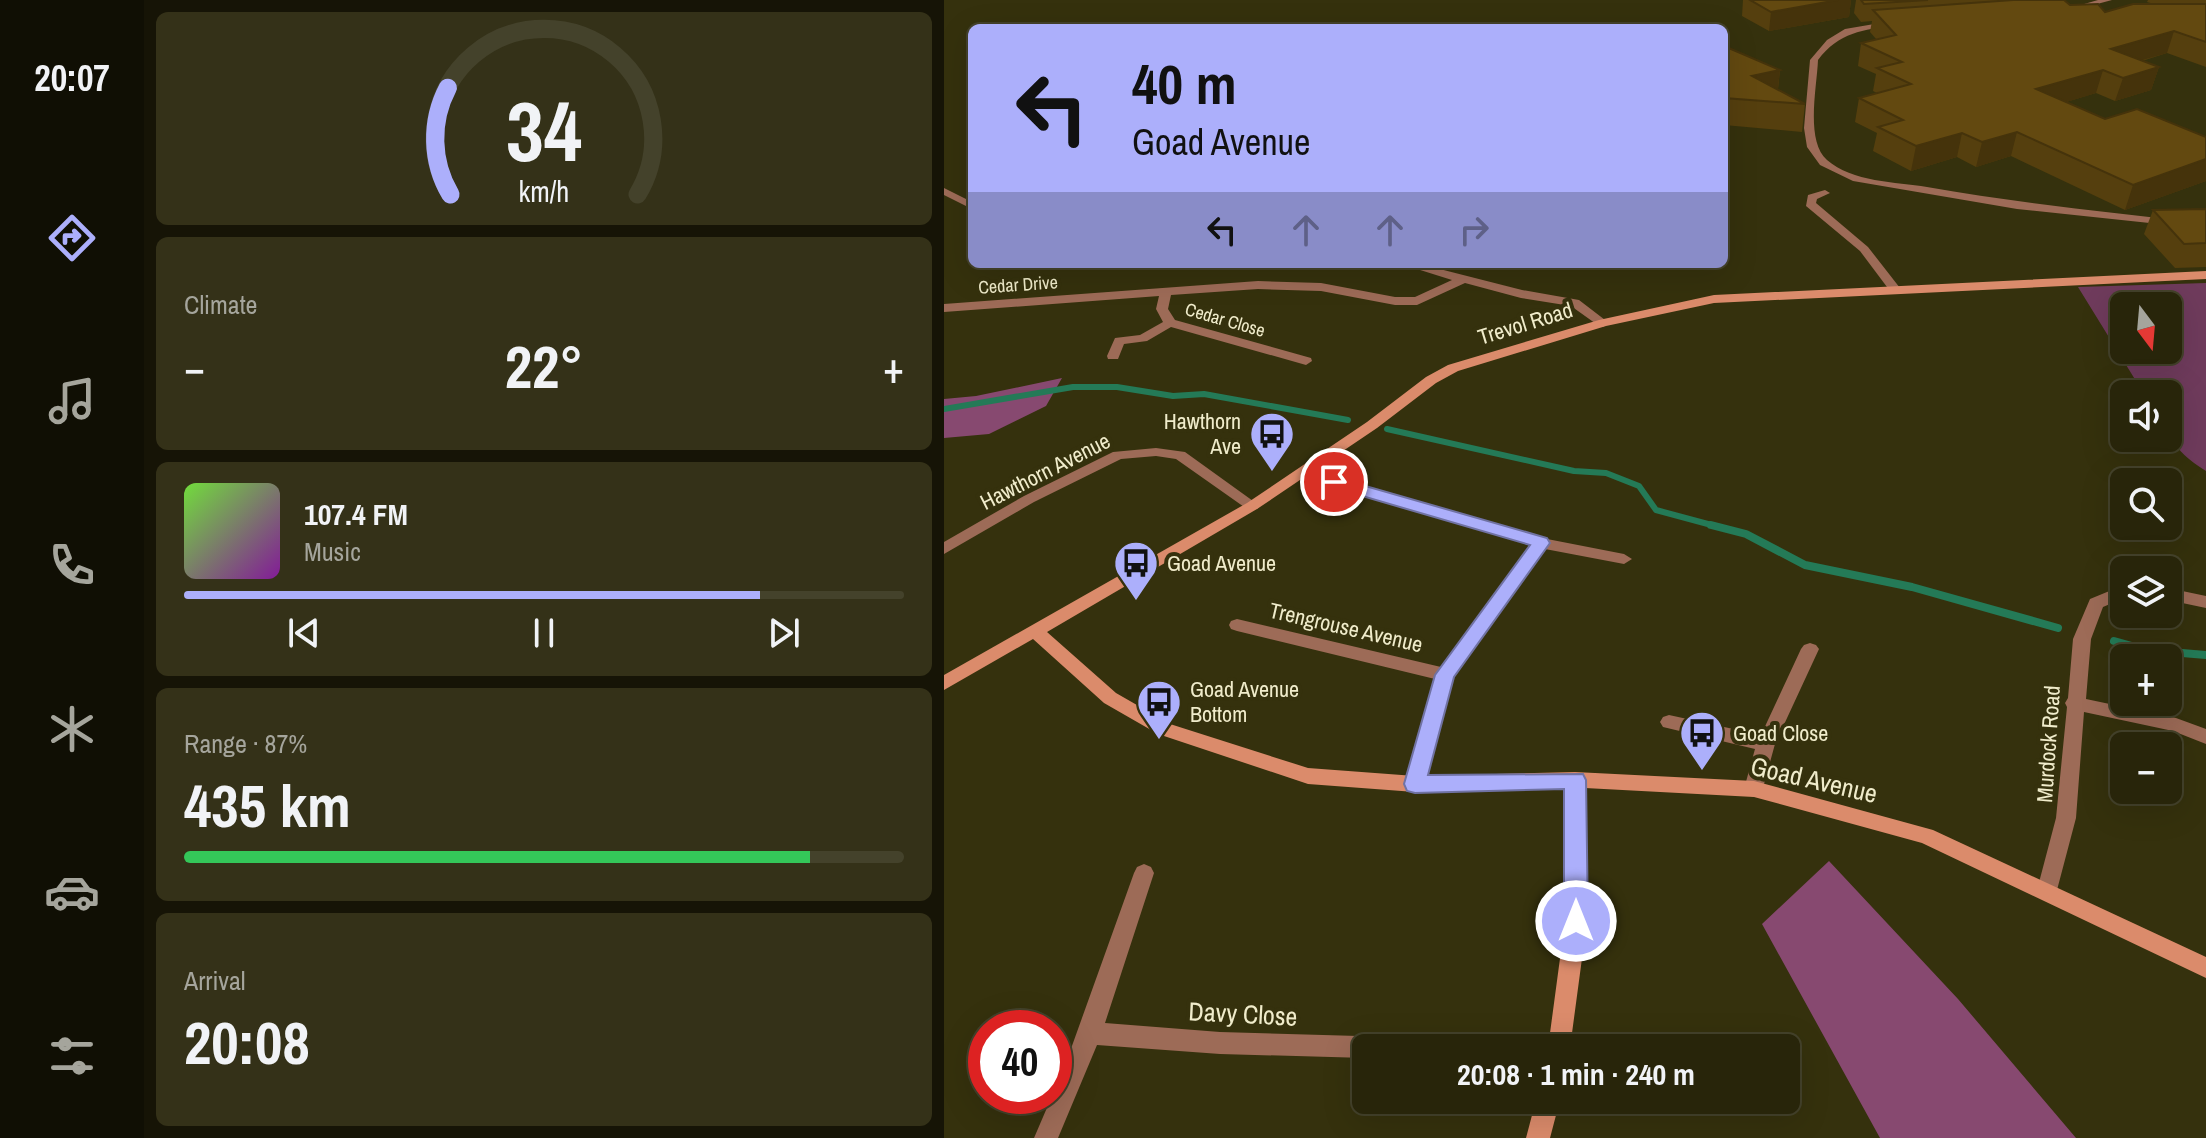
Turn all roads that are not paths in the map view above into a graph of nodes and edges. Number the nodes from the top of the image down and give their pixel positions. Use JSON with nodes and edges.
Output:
{"nodes":[{"id":1,"x":2108,"y":0,"type":"edge"},
{"id":2,"x":2053,"y":14,"type":"edge"},
{"id":3,"x":1900,"y":23,"type":"edge"},
{"id":4,"x":944,"y":191,"type":"edge"},
{"id":5,"x":1825,"y":193,"type":"dead end"},
{"id":6,"x":968,"y":204,"type":"edge"},
{"id":7,"x":2206,"y":226,"type":"edge"},
{"id":8,"x":1424,"y":268,"type":"edge"},
{"id":9,"x":2206,"y":275,"type":"edge"},
{"id":10,"x":1465,"y":278,"type":"junction"},
{"id":11,"x":1894,"y":288,"type":"junction"},
{"id":12,"x":1166,"y":290,"type":"junction"},
{"id":13,"x":947,"y":308,"type":"edge"},
{"id":14,"x":1170,"y":323,"type":"junction"},
{"id":15,"x":1603,"y":323,"type":"junction"},
{"id":16,"x":944,"y":324,"type":"edge"},
{"id":17,"x":1113,"y":356,"type":"dead end"},
{"id":18,"x":1306,"y":361,"type":"dead end"},
{"id":19,"x":1334,"y":482,"type":"dead end"},
{"id":20,"x":1252,"y":506,"type":"junction"},
{"id":21,"x":1541,"y":543,"type":"junction"},
{"id":22,"x":944,"y":549,"type":"edge"},
{"id":23,"x":1624,"y":559,"type":"dead end"},
{"id":24,"x":2110,"y":597,"type":"edge"},
{"id":25,"x":2182,"y":597,"type":"edge"},
{"id":26,"x":2206,"y":602,"type":"edge"},
{"id":27,"x":1237,"y":625,"type":"dead end"},
{"id":28,"x":1036,"y":632,"type":"junction"},
{"id":29,"x":1810,"y":649,"type":"dead end"},
{"id":30,"x":1445,"y":675,"type":"junction"},
{"id":31,"x":944,"y":683,"type":"edge"},
{"id":32,"x":2074,"y":703,"type":"junction"},
{"id":33,"x":1669,"y":722,"type":"dead end"},
{"id":34,"x":2206,"y":737,"type":"edge"},
{"id":35,"x":1766,"y":744,"type":"junction"},
{"id":36,"x":1575,"y":780,"type":"junction"},
{"id":37,"x":1415,"y":784,"type":"junction"},
{"id":38,"x":1754,"y":789,"type":"junction"},
{"id":39,"x":1144,"y":873,"type":"dead end"},
{"id":40,"x":2047,"y":890,"type":"junction"},
{"id":41,"x":2206,"y":968,"type":"edge"},
{"id":42,"x":1090,"y":1033,"type":"junction"},
{"id":43,"x":1561,"y":1034,"type":"edge"},
{"id":44,"x":1352,"y":1047,"type":"edge"},
{"id":45,"x":1544,"y":1114,"type":"edge"},
{"id":46,"x":1046,"y":1138,"type":"edge"},
{"id":47,"x":1538,"y":1138,"type":"edge"}],
"edges":[{"from":1,"to":2,"type":"street"},
{"from":3,"to":7,"type":"street"},
{"from":4,"to":6,"type":"street"},
{"from":5,"to":11,"type":"street"},
{"from":8,"to":10,"type":"street"},
{"from":9,"to":11,"type":"street","name":"Trevol Road"},
{"from":10,"to":12,"type":"street","name":"Cedar Drive"},
{"from":10,"to":15,"type":"street"},
{"from":11,"to":15,"type":"street","name":"Trevol Road"},
{"from":12,"to":13,"type":"street","name":"Cedar Drive"},
{"from":12,"to":14,"type":"street","name":"Cedar Close"},
{"from":13,"to":16,"type":"street","name":"Cedar Drive"},
{"from":14,"to":17,"type":"street"},
{"from":14,"to":18,"type":"street","name":"Cedar Close"},
{"from":15,"to":20,"type":"street","name":"Trevol Road"},
{"from":19,"to":21,"type":"street"},
{"from":20,"to":22,"type":"street","name":"Hawthorn Avenue"},
{"from":20,"to":28,"type":"street","name":"Trevol Road"},
{"from":21,"to":23,"type":"street"},
{"from":21,"to":30,"type":"street","name":"Trengrouse Avenue"},
{"from":24,"to":32,"type":"street","name":"Murdock Road"},
{"from":25,"to":26,"type":"street"},
{"from":27,"to":30,"type":"street","name":"Trengrouse Avenue"},
{"from":28,"to":31,"type":"street","name":"Trevol Road"},
{"from":28,"to":37,"type":"street","name":"Goad Avenue"},
{"from":29,"to":35,"type":"street"},
{"from":30,"to":37,"type":"street","name":"Trengrouse Avenue"},
{"from":32,"to":34,"type":"street"},
{"from":32,"to":40,"type":"street","name":"Murdock Road"},
{"from":33,"to":35,"type":"street"},
{"from":35,"to":38,"type":"street"},
{"from":36,"to":37,"type":"street","name":"Goad Avenue"},
{"from":36,"to":38,"type":"street","name":"Goad Avenue"},
{"from":36,"to":43,"type":"street"},
{"from":38,"to":40,"type":"street","name":"Goad Avenue"},
{"from":39,"to":42,"type":"street"},
{"from":40,"to":41,"type":"street","name":"Goad Avenue"},
{"from":42,"to":44,"type":"street","name":"Davy Close"},
{"from":42,"to":46,"type":"street"},
{"from":45,"to":47,"type":"street"}]}
